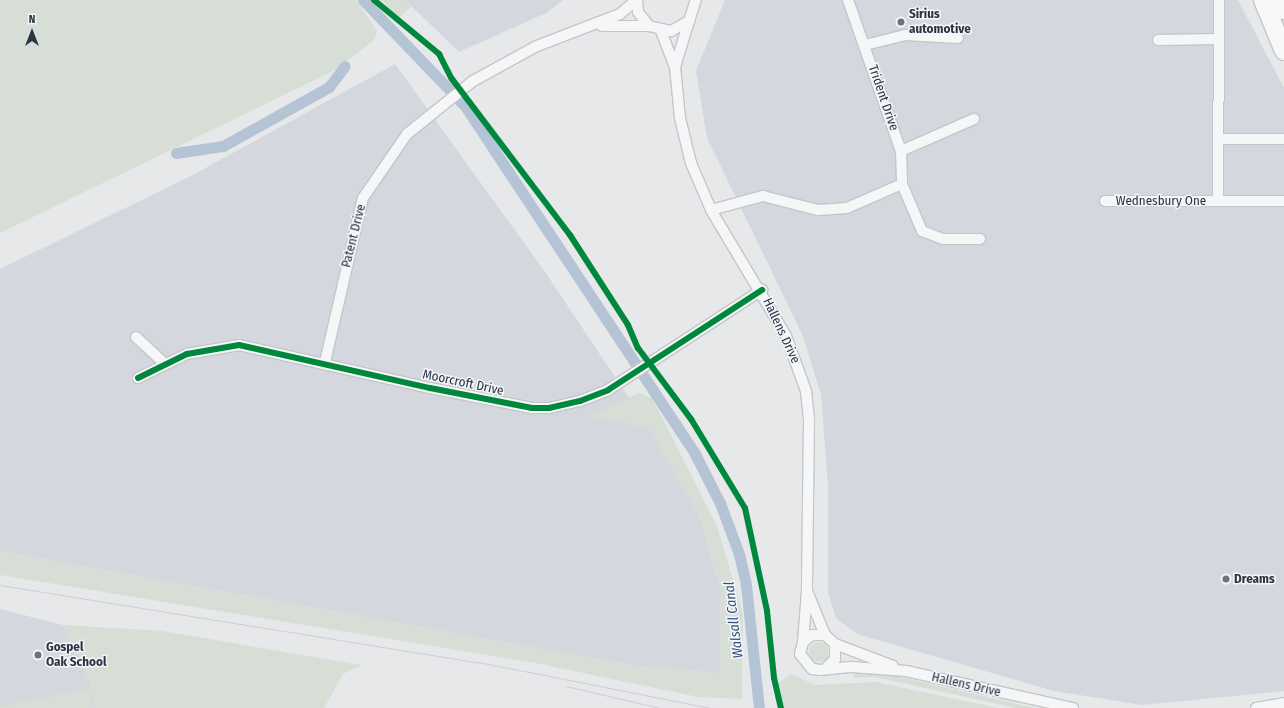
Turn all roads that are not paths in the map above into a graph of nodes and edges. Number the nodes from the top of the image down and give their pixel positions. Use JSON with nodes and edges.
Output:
{"nodes":[{"id":1,"x":636,"y":0,"type":"edge"},
{"id":2,"x":697,"y":0,"type":"edge"},
{"id":3,"x":848,"y":0,"type":"edge"},
{"id":4,"x":1219,"y":0,"type":"edge"},
{"id":5,"x":1263,"y":0,"type":"edge"},
{"id":6,"x":1280,"y":0,"type":"edge"},
{"id":7,"x":1284,"y":10,"type":"edge"},
{"id":8,"x":689,"y":21,"type":"junction"},
{"id":9,"x":649,"y":26,"type":"junction"},
{"id":10,"x":588,"y":28,"type":"junction"},
{"id":11,"x":661,"y":31,"type":"junction"},
{"id":12,"x":958,"y":38,"type":"dead end"},
{"id":13,"x":1218,"y":39,"type":"junction"},
{"id":14,"x":1158,"y":40,"type":"dead end"},
{"id":15,"x":865,"y":45,"type":"junction"},
{"id":16,"x":1284,"y":50,"type":"edge"},
{"id":17,"x":675,"y":67,"type":"junction"},
{"id":18,"x":974,"y":119,"type":"dead end"},
{"id":19,"x":1219,"y":139,"type":"junction"},
{"id":20,"x":1284,"y":139,"type":"edge"},
{"id":21,"x":900,"y":151,"type":"junction"},
{"id":22,"x":902,"y":184,"type":"junction"},
{"id":23,"x":1218,"y":200,"type":"junction"},
{"id":24,"x":1104,"y":201,"type":"dead end"},
{"id":25,"x":1284,"y":202,"type":"edge"},
{"id":26,"x":712,"y":210,"type":"junction"},
{"id":27,"x":980,"y":239,"type":"dead end"},
{"id":28,"x":762,"y":290,"type":"junction"},
{"id":29,"x":136,"y":337,"type":"dead end"},
{"id":30,"x":324,"y":362,"type":"junction"},
{"id":31,"x":164,"y":363,"type":"junction"},
{"id":32,"x":138,"y":378,"type":"dead end"},
{"id":33,"x":807,"y":591,"type":"junction"},
{"id":34,"x":825,"y":635,"type":"junction"},
{"id":35,"x":803,"y":642,"type":"junction"},
{"id":36,"x":835,"y":644,"type":"junction"},
{"id":37,"x":826,"y":668,"type":"junction"},
{"id":38,"x":906,"y":671,"type":"junction"},
{"id":39,"x":1284,"y":704,"type":"edge"},
{"id":40,"x":1073,"y":708,"type":"edge"},
{"id":41,"x":1256,"y":708,"type":"edge"}],
"edges":[{"from":1,"to":9,"type":"street"},
{"from":1,"to":10,"type":"street"},
{"from":2,"to":8,"type":"street","name":"Hallens Drive"},
{"from":3,"to":15,"type":"street","name":"Trident Drive"},
{"from":4,"to":13,"type":"street","name":"Wednesbury One"},
{"from":5,"to":16,"type":"highway"},
{"from":6,"to":7,"type":"highway"},
{"from":8,"to":11,"type":"street"},
{"from":8,"to":17,"type":"street","name":"Hallens Drive"},
{"from":9,"to":10,"type":"street"},
{"from":9,"to":11,"type":"street"},
{"from":10,"to":30,"type":"street","name":"Patent Drive"},
{"from":11,"to":17,"type":"street","name":"Hallens Drive"},
{"from":12,"to":15,"type":"street"},
{"from":13,"to":14,"type":"street"},
{"from":13,"to":19,"type":"street","name":"Wednesbury One"},
{"from":15,"to":21,"type":"street","name":"Trident Drive"},
{"from":17,"to":26,"type":"street","name":"Hallens Drive"},
{"from":18,"to":21,"type":"street"},
{"from":19,"to":20,"type":"street"},
{"from":19,"to":23,"type":"street","name":"Wednesbury One"},
{"from":21,"to":22,"type":"street","name":"Trident Drive"},
{"from":22,"to":26,"type":"street"},
{"from":22,"to":27,"type":"street","name":"Trident Drive"},
{"from":23,"to":24,"type":"street","name":"Wednesbury One"},
{"from":23,"to":25,"type":"street","name":"Wednesbury One"},
{"from":26,"to":28,"type":"street","name":"Hallens Drive"},
{"from":28,"to":30,"type":"street","name":"Moorcroft Drive"},
{"from":28,"to":33,"type":"street","name":"Hallens Drive"},
{"from":29,"to":31,"type":"street"},
{"from":30,"to":31,"type":"street","name":"Moorcroft Drive"},
{"from":31,"to":32,"type":"street","name":"Moorcroft Drive"},
{"from":33,"to":34,"type":"street","name":"Hallens Drive"},
{"from":33,"to":35,"type":"street","name":"Hallens Drive"},
{"from":34,"to":35,"type":"street"},
{"from":34,"to":36,"type":"street","name":"Hallens Drive"},
{"from":35,"to":37,"type":"street","name":"Hallens Drive"},
{"from":36,"to":37,"type":"street"},
{"from":36,"to":38,"type":"street","name":"Hallens Drive"},
{"from":37,"to":38,"type":"street","name":"Hallens Drive"},
{"from":38,"to":40,"type":"street","name":"Hallens Drive"},
{"from":39,"to":41,"type":"street"}]}
